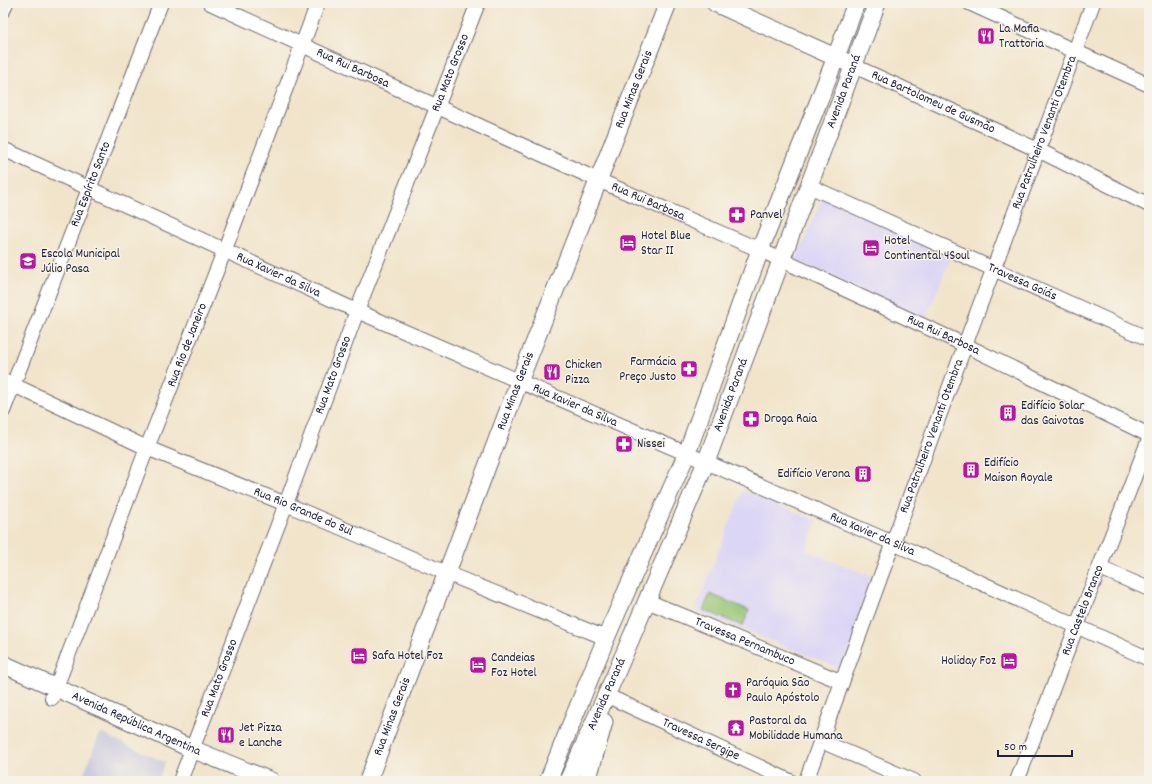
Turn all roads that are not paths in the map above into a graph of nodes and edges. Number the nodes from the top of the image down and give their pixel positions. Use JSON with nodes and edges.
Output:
{"nodes":[{"id":1,"x":6,"y":3,"type":"edge"},
{"id":2,"x":161,"y":3,"type":"edge"},
{"id":3,"x":210,"y":3,"type":"edge"},
{"id":4,"x":318,"y":3,"type":"edge"},
{"id":5,"x":478,"y":3,"type":"edge"},
{"id":6,"x":668,"y":3,"type":"edge"},
{"id":7,"x":715,"y":3,"type":"edge"},
{"id":8,"x":856,"y":3,"type":"edge"},
{"id":9,"x":877,"y":3,"type":"edge"},
{"id":10,"x":970,"y":3,"type":"edge"},
{"id":11,"x":1093,"y":3,"type":"edge"},
{"id":12,"x":3,"y":10,"type":"edge"},
{"id":13,"x":302,"y":46,"type":"junction"},
{"id":14,"x":1075,"y":51,"type":"junction"},
{"id":15,"x":836,"y":57,"type":"junction"},
{"id":16,"x":854,"y":66,"type":"junction"},
{"id":17,"x":1149,"y":85,"type":"edge"},
{"id":18,"x":438,"y":106,"type":"junction"},
{"id":19,"x":3,"y":149,"type":"edge"},
{"id":20,"x":1038,"y":150,"type":"junction"},
{"id":21,"x":598,"y":180,"type":"junction"},
{"id":22,"x":809,"y":186,"type":"junction"},
{"id":23,"x":90,"y":188,"type":"junction"},
{"id":24,"x":1149,"y":206,"type":"edge"},
{"id":25,"x":225,"y":250,"type":"junction"},
{"id":26,"x":760,"y":250,"type":"junction"},
{"id":27,"x":781,"y":261,"type":"junction"},
{"id":28,"x":994,"y":269,"type":"junction"},
{"id":29,"x":357,"y":311,"type":"junction"},
{"id":30,"x":1149,"y":339,"type":"edge"},
{"id":31,"x":965,"y":346,"type":"junction"},
{"id":32,"x":8,"y":382,"type":"edge"},
{"id":33,"x":519,"y":382,"type":"junction"},
{"id":34,"x":3,"y":411,"type":"edge"},
{"id":35,"x":1149,"y":435,"type":"edge"},
{"id":36,"x":1149,"y":439,"type":"edge"},
{"id":37,"x":147,"y":448,"type":"junction"},
{"id":38,"x":687,"y":453,"type":"junction"},
{"id":39,"x":706,"y":462,"type":"junction"},
{"id":40,"x":286,"y":504,"type":"junction"},
{"id":41,"x":894,"y":543,"type":"junction"},
{"id":42,"x":1100,"y":568,"type":"junction"},
{"id":43,"x":446,"y":573,"type":"junction"},
{"id":44,"x":1149,"y":589,"type":"edge"},
{"id":45,"x":647,"y":601,"type":"junction"},
{"id":46,"x":1077,"y":625,"type":"junction"},
{"id":47,"x":606,"y":638,"type":"junction"},
{"id":48,"x":1149,"y":659,"type":"edge"},
{"id":49,"x":3,"y":664,"type":"edge"},
{"id":50,"x":617,"y":671,"type":"junction"},
{"id":51,"x":3,"y":677,"type":"edge"},
{"id":52,"x":842,"y":682,"type":"junction"},
{"id":53,"x":54,"y":693,"type":"junction"},
{"id":54,"x":612,"y":698,"type":"junction"},
{"id":55,"x":821,"y":741,"type":"junction"},
{"id":56,"x":191,"y":754,"type":"junction"},
{"id":57,"x":180,"y":781,"type":"edge"},
{"id":58,"x":242,"y":781,"type":"edge"},
{"id":59,"x":271,"y":781,"type":"edge"},
{"id":60,"x":368,"y":781,"type":"edge"},
{"id":61,"x":548,"y":781,"type":"edge"},
{"id":62,"x":568,"y":781,"type":"edge"},
{"id":63,"x":587,"y":781,"type":"edge"},
{"id":64,"x":790,"y":781,"type":"edge"},
{"id":65,"x":806,"y":781,"type":"edge"},
{"id":66,"x":914,"y":781,"type":"edge"},
{"id":67,"x":1017,"y":781,"type":"edge"}],
"edges":[{"from":1,"to":12,"type":"street"},
{"from":2,"to":23,"type":"street","name":"Rua Espírito Santo"},
{"from":3,"to":13,"type":"street","name":"Rua Rui Barbosa"},
{"from":4,"to":13,"type":"street","name":"Rua Rio de Janeiro"},
{"from":5,"to":18,"type":"street","name":"Rua Mato Grosso"},
{"from":6,"to":21,"type":"main road","name":"Rua Minas Gerais"},
{"from":7,"to":15,"type":"main road","name":"Rua Bartolomeu de Gusmão"},
{"from":8,"to":15,"type":"main road","name":"Avenida Paraná"},
{"from":9,"to":16,"type":"main road","name":"Avenida Paraná"},
{"from":10,"to":14,"type":"street"},
{"from":11,"to":14,"type":"street","name":"Rua Patrulheiro Venanti Otembra"},
{"from":13,"to":18,"type":"street","name":"Rua Rui Barbosa"},
{"from":13,"to":25,"type":"street","name":"Rua Rio de Janeiro"},
{"from":14,"to":17,"type":"street"},
{"from":14,"to":20,"type":"street","name":"Rua Patrulheiro Venanti Otembra"},
{"from":15,"to":16,"type":"main road","name":"Rua Bartolomeu de Gusmão"},
{"from":15,"to":26,"type":"main road","name":"Avenida Paraná"},
{"from":16,"to":20,"type":"street","name":"Rua Bartolomeu de Gusmão"},
{"from":16,"to":22,"type":"main road","name":"Avenida Paraná"},
{"from":18,"to":21,"type":"street","name":"Rua Rui Barbosa"},
{"from":18,"to":29,"type":"street","name":"Rua Mato Grosso"},
{"from":19,"to":23,"type":"street","name":"Rua Xavier da Silva"},
{"from":20,"to":24,"type":"street","name":"Rua Bartolomeu de Gusmão"},
{"from":20,"to":28,"type":"street","name":"Rua Patrulheiro Venanti Otembra"},
{"from":21,"to":26,"type":"street","name":"Rua Rui Barbosa"},
{"from":21,"to":33,"type":"main road","name":"Rua Minas Gerais"},
{"from":22,"to":27,"type":"main road","name":"Avenida Paraná"},
{"from":22,"to":28,"type":"street","name":"Travessa Goiás"},
{"from":23,"to":25,"type":"street","name":"Rua Xavier da Silva"},
{"from":23,"to":32,"type":"street","name":"Rua Espírito Santo"},
{"from":25,"to":29,"type":"street","name":"Rua Xavier da Silva"},
{"from":25,"to":37,"type":"street","name":"Rua Rio de Janeiro"},
{"from":26,"to":27,"type":"street","name":"Rua Rui Barbosa"},
{"from":26,"to":38,"type":"main road","name":"Avenida Paraná"},
{"from":27,"to":31,"type":"street","name":"Rua Rui Barbosa"},
{"from":27,"to":39,"type":"main road","name":"Avenida Paraná"},
{"from":28,"to":30,"type":"street","name":"Travessa Goiás"},
{"from":28,"to":31,"type":"street","name":"Rua Patrulheiro Venanti Otembra"},
{"from":29,"to":33,"type":"street","name":"Rua Xavier da Silva"},
{"from":29,"to":40,"type":"street","name":"Rua Mato Grosso"},
{"from":31,"to":35,"type":"street","name":"Rua Rui Barbosa"},
{"from":31,"to":41,"type":"street","name":"Rua Patrulheiro Venanti Otembra"},
{"from":32,"to":34,"type":"street","name":"Rua Espírito Santo"},
{"from":32,"to":37,"type":"street","name":"Rua Rio Grande do Sul"},
{"from":33,"to":38,"type":"street","name":"Rua Xavier da Silva"},
{"from":33,"to":43,"type":"main road","name":"Rua Minas Gerais"},
{"from":36,"to":42,"type":"street","name":"Rua Castelo Branco"},
{"from":37,"to":40,"type":"street","name":"Rua Rio Grande do Sul"},
{"from":37,"to":53,"type":"street","name":"Rua Rio de Janeiro"},
{"from":38,"to":39,"type":"street","name":"Rua Xavier da Silva"},
{"from":38,"to":47,"type":"main road","name":"Avenida Paraná"},
{"from":39,"to":41,"type":"street","name":"Rua Xavier da Silva"},
{"from":39,"to":45,"type":"main road","name":"Avenida Paraná"},
{"from":40,"to":43,"type":"street","name":"Rua Rio Grande do Sul"},
{"from":40,"to":56,"type":"street","name":"Rua Mato Grosso"},
{"from":41,"to":46,"type":"street","name":"Rua Xavier da Silva"},
{"from":41,"to":52,"type":"street","name":"Rua Patrulheiro Venanti Otembra"},
{"from":42,"to":44,"type":"street"},
{"from":42,"to":46,"type":"street","name":"Rua Castelo Branco"},
{"from":43,"to":47,"type":"street","name":"Rua Rio Grande do Sul"},
{"from":43,"to":60,"type":"main road","name":"Rua Minas Gerais"},
{"from":45,"to":50,"type":"main road","name":"Avenida Paraná"},
{"from":45,"to":52,"type":"street","name":"Travessa Pernambuco"},
{"from":46,"to":48,"type":"street","name":"Rua Xavier da Silva"},
{"from":46,"to":67,"type":"street","name":"Rua Castelo Branco"},
{"from":47,"to":61,"type":"main road","name":"Avenida Paraná"},
{"from":49,"to":53,"type":"main road","name":"Avenida República Argentina"},
{"from":50,"to":54,"type":"main road"},
{"from":50,"to":62,"type":"main road","name":"Avenida Paraná"},
{"from":51,"to":53,"type":"main road","name":"Avenida República Argentina"},
{"from":52,"to":55,"type":"street","name":"Rua Patrulheiro Venanti Otembra"},
{"from":53,"to":56,"type":"main road","name":"Avenida República Argentina"},
{"from":54,"to":63,"type":"main road"},
{"from":54,"to":64,"type":"street","name":"Travessa Sergipe"},
{"from":55,"to":65,"type":"street","name":"Rua Patrulheiro Venanti Otembra"},
{"from":55,"to":66,"type":"street"},
{"from":56,"to":57,"type":"street","name":"Rua Mato Grosso"},
{"from":56,"to":58,"type":"main road","name":"Avenida República Argentina"},
{"from":56,"to":59,"type":"main road","name":"Avenida República Argentina"}]}
